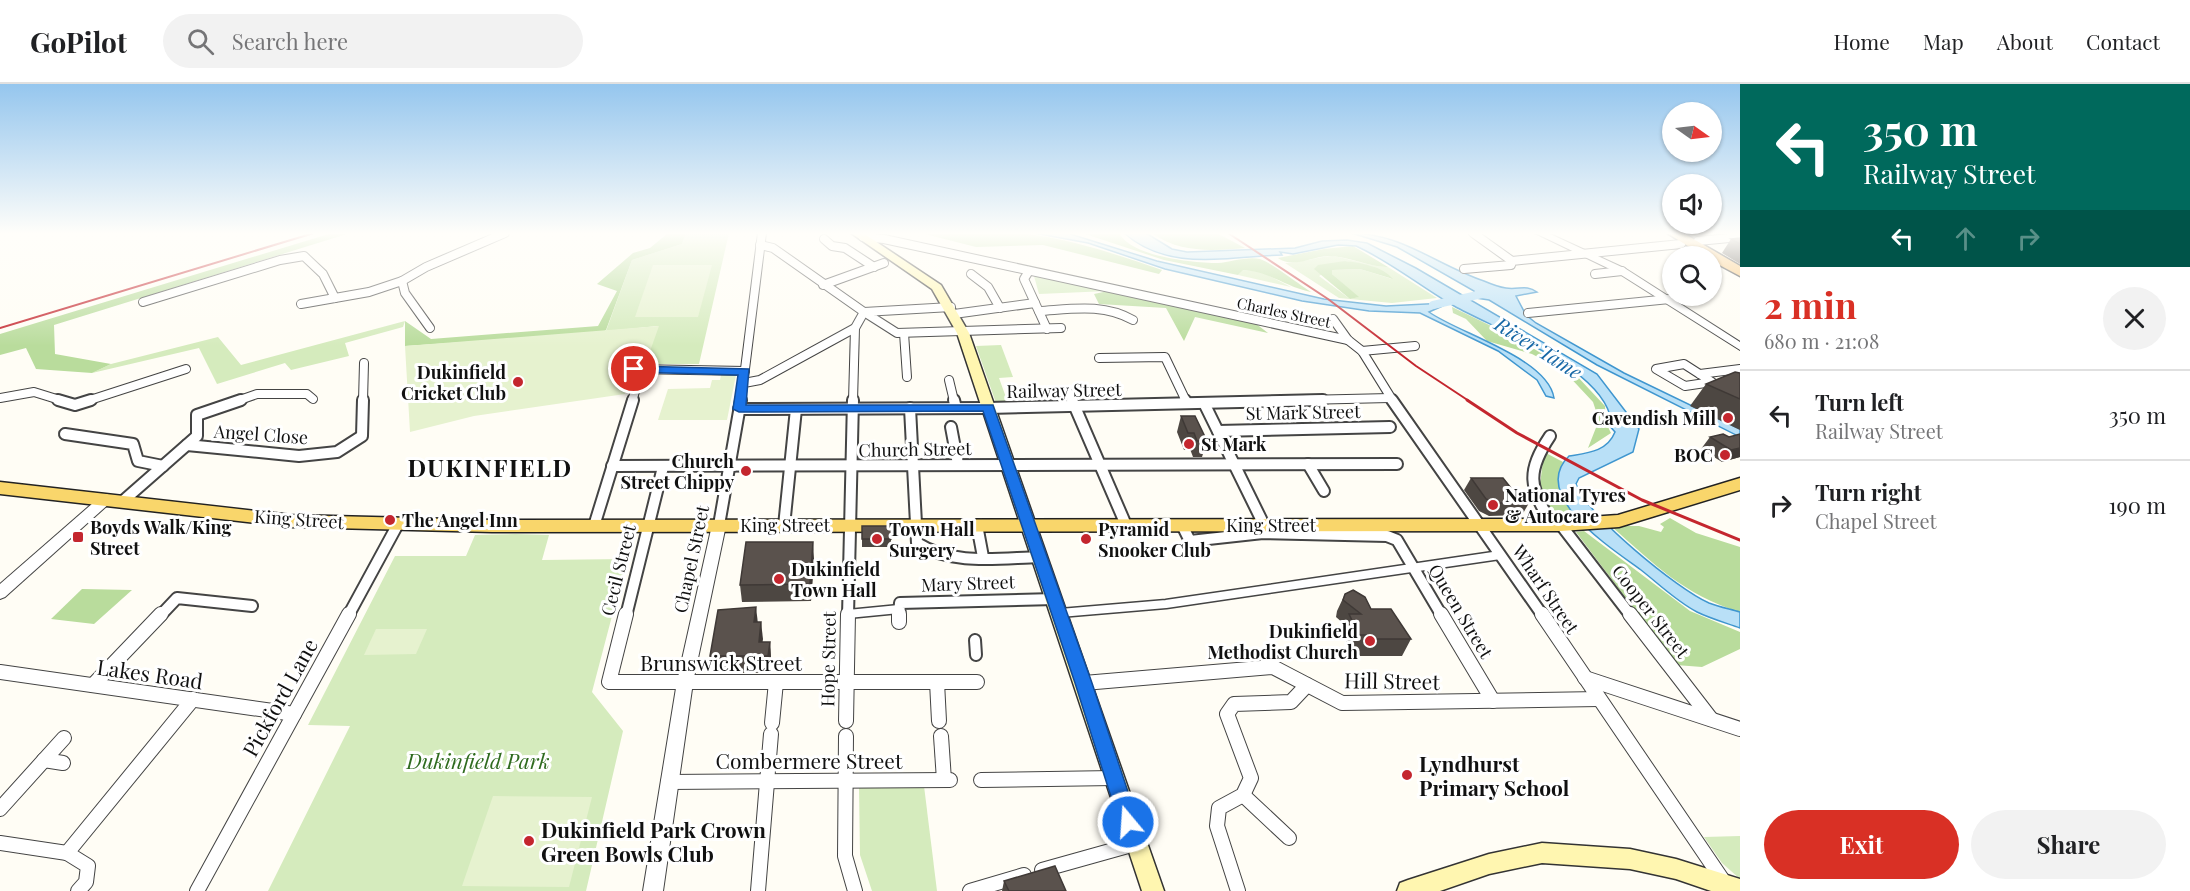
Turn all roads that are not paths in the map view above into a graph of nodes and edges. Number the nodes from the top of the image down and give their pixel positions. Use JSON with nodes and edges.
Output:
{"nodes":[{"id":1,"x":245,"y":271,"type":"edge"},
{"id":2,"x":322,"y":271,"type":"edge"},
{"id":3,"x":420,"y":271,"type":"edge"},
{"id":4,"x":757,"y":271,"type":"edge"},
{"id":5,"x":804,"y":271,"type":"edge"},
{"id":6,"x":864,"y":271,"type":"edge"},
{"id":7,"x":916,"y":271,"type":"edge"},
{"id":8,"x":1029,"y":271,"type":"joint"},
{"id":9,"x":1622,"y":272,"type":"joint"},
{"id":10,"x":971,"y":274,"type":"dead end"},
{"id":11,"x":1595,"y":274,"type":"dead end"},
{"id":12,"x":402,"y":281,"type":"junction"},
{"id":13,"x":823,"y":285,"type":"junction"},
{"id":14,"x":1662,"y":297,"type":"edge"},
{"id":15,"x":335,"y":298,"type":"junction"},
{"id":16,"x":1662,"y":299,"type":"edge"},
{"id":17,"x":143,"y":302,"type":"dead end"},
{"id":18,"x":301,"y":304,"type":"dead end"},
{"id":19,"x":1676,"y":306,"type":"edge"},
{"id":20,"x":1037,"y":307,"type":"junction"},
{"id":21,"x":1000,"y":308,"type":"junction"},
{"id":22,"x":953,"y":311,"type":"junction"},
{"id":23,"x":864,"y":312,"type":"junction"},
{"id":24,"x":1528,"y":313,"type":"dead end"},
{"id":25,"x":1333,"y":319,"type":"dead end"},
{"id":26,"x":1133,"y":320,"type":"dead end"},
{"id":27,"x":430,"y":328,"type":"dead end"},
{"id":28,"x":855,"y":328,"type":"junction"},
{"id":29,"x":1060,"y":328,"type":"dead end"},
{"id":30,"x":1047,"y":329,"type":"junction"},
{"id":31,"x":904,"y":333,"type":"junction"},
{"id":32,"x":963,"y":333,"type":"junction"},
{"id":33,"x":1348,"y":340,"type":"junction"},
{"id":34,"x":1415,"y":346,"type":"dead end"},
{"id":35,"x":1740,"y":347,"type":"edge"},
{"id":36,"x":1362,"y":351,"type":"junction"},
{"id":37,"x":1099,"y":358,"type":"dead end"},
{"id":38,"x":364,"y":363,"type":"dead end"},
{"id":39,"x":186,"y":369,"type":"dead end"},
{"id":40,"x":1740,"y":369,"type":"edge"},
{"id":41,"x":745,"y":371,"type":"junction"},
{"id":42,"x":1717,"y":372,"type":"junction"},
{"id":43,"x":1700,"y":374,"type":"junction"},
{"id":44,"x":907,"y":377,"type":"dead end"},
{"id":45,"x":949,"y":380,"type":"dead end"},
{"id":46,"x":1732,"y":382,"type":"edge"},
{"id":47,"x":744,"y":383,"type":"junction"},
{"id":48,"x":1069,"y":393,"type":"dead end"},
{"id":49,"x":1,"y":398,"type":"edge"},
{"id":50,"x":1390,"y":398,"type":"junction"},
{"id":51,"x":313,"y":399,"type":"dead end"},
{"id":52,"x":1187,"y":403,"type":"junction"},
{"id":53,"x":1204,"y":403,"type":"junction"},
{"id":54,"x":75,"y":405,"type":"junction"},
{"id":55,"x":1075,"y":406,"type":"junction"},
{"id":56,"x":910,"y":408,"type":"junction"},
{"id":57,"x":956,"y":408,"type":"junction"},
{"id":58,"x":988,"y":408,"type":"junction"},
{"id":59,"x":739,"y":409,"type":"junction"},
{"id":60,"x":796,"y":409,"type":"junction"},
{"id":61,"x":853,"y":409,"type":"junction"},
{"id":62,"x":68,"y":414,"type":"dead end"},
{"id":63,"x":951,"y":427,"type":"dead end"},
{"id":64,"x":1390,"y":427,"type":"dead end"},
{"id":65,"x":1218,"y":431,"type":"junction"},
{"id":66,"x":65,"y":434,"type":"dead end"},
{"id":67,"x":1551,"y":436,"type":"dead end"},
{"id":68,"x":187,"y":445,"type":"junction"},
{"id":69,"x":958,"y":464,"type":"junction"},
{"id":70,"x":1308,"y":464,"type":"junction"},
{"id":71,"x":1397,"y":464,"type":"dead end"},
{"id":72,"x":912,"y":465,"type":"junction"},
{"id":73,"x":1007,"y":465,"type":"junction"},
{"id":74,"x":1100,"y":465,"type":"junction"},
{"id":75,"x":1234,"y":465,"type":"junction"},
{"id":76,"x":163,"y":466,"type":"junction"},
{"id":77,"x":612,"y":466,"type":"junction"},
{"id":78,"x":729,"y":466,"type":"junction"},
{"id":79,"x":790,"y":466,"type":"junction"},
{"id":80,"x":852,"y":466,"type":"junction"},
{"id":81,"x":663,"y":467,"type":"junction"},
{"id":82,"x":1740,"y":484,"type":"edge"},
{"id":83,"x":0,"y":488,"type":"edge"},
{"id":84,"x":1324,"y":491,"type":"dead end"},
{"id":85,"x":114,"y":500,"type":"junction"},
{"id":86,"x":398,"y":524,"type":"junction"},
{"id":87,"x":1029,"y":524,"type":"junction"},
{"id":88,"x":1480,"y":524,"type":"junction"},
{"id":89,"x":719,"y":525,"type":"junction"},
{"id":90,"x":850,"y":525,"type":"junction"},
{"id":91,"x":917,"y":525,"type":"junction"},
{"id":92,"x":977,"y":525,"type":"junction"},
{"id":93,"x":1125,"y":525,"type":"junction"},
{"id":94,"x":1182,"y":525,"type":"junction"},
{"id":95,"x":1264,"y":525,"type":"junction"},
{"id":96,"x":1562,"y":525,"type":"junction"},
{"id":97,"x":594,"y":526,"type":"junction"},
{"id":98,"x":648,"y":526,"type":"junction"},
{"id":99,"x":784,"y":526,"type":"junction"},
{"id":100,"x":1500,"y":555,"type":"junction"},
{"id":101,"x":983,"y":557,"type":"junction"},
{"id":102,"x":1040,"y":557,"type":"junction"},
{"id":103,"x":1414,"y":567,"type":"junction"},
{"id":104,"x":0,"y":593,"type":"edge"},
{"id":105,"x":252,"y":606,"type":"dead end"},
{"id":106,"x":1058,"y":606,"type":"junction"},
{"id":107,"x":900,"y":607,"type":"joint"},
{"id":108,"x":848,"y":614,"type":"junction"},
{"id":109,"x":975,"y":640,"type":"dead end"},
{"id":110,"x":976,"y":655,"type":"dead end"},
{"id":111,"x":0,"y":672,"type":"edge"},
{"id":112,"x":1585,"y":678,"type":"junction"},
{"id":113,"x":609,"y":682,"type":"joint"},
{"id":114,"x":685,"y":682,"type":"junction"},
{"id":115,"x":776,"y":682,"type":"junction"},
{"id":116,"x":846,"y":682,"type":"junction"},
{"id":117,"x":937,"y":682,"type":"junction"},
{"id":118,"x":977,"y":682,"type":"dead end"},
{"id":119,"x":1084,"y":683,"type":"junction"},
{"id":120,"x":93,"y":685,"type":"junction"},
{"id":121,"x":1307,"y":685,"type":"junction"},
{"id":122,"x":193,"y":699,"type":"junction"},
{"id":123,"x":1599,"y":699,"type":"junction"},
{"id":124,"x":1494,"y":700,"type":"junction"},
{"id":125,"x":294,"y":714,"type":"junction"},
{"id":126,"x":1711,"y":719,"type":"junction"},
{"id":127,"x":939,"y":721,"type":"joint"},
{"id":128,"x":1740,"y":729,"type":"edge"},
{"id":129,"x":941,"y":736,"type":"joint"},
{"id":130,"x":64,"y":738,"type":"dead end"},
{"id":131,"x":44,"y":760,"type":"junction"},
{"id":132,"x":63,"y":763,"type":"dead end"},
{"id":133,"x":1114,"y":778,"type":"junction"},
{"id":134,"x":981,"y":780,"type":"dead end"},
{"id":135,"x":766,"y":781,"type":"junction"},
{"id":136,"x":846,"y":781,"type":"junction"},
{"id":137,"x":668,"y":782,"type":"junction"},
{"id":138,"x":1243,"y":795,"type":"junction"},
{"id":139,"x":0,"y":809,"type":"edge"},
{"id":140,"x":1289,"y":838,"type":"dead end"},
{"id":141,"x":0,"y":843,"type":"edge"},
{"id":142,"x":1135,"y":844,"type":"junction"},
{"id":143,"x":67,"y":853,"type":"junction"},
{"id":144,"x":1731,"y":888,"type":"edge"},
{"id":145,"x":78,"y":891,"type":"edge"},
{"id":146,"x":197,"y":891,"type":"edge"},
{"id":147,"x":653,"y":891,"type":"edge"},
{"id":148,"x":758,"y":891,"type":"edge"},
{"id":149,"x":855,"y":891,"type":"edge"},
{"id":150,"x":970,"y":891,"type":"edge"},
{"id":151,"x":1153,"y":891,"type":"edge"},
{"id":152,"x":1238,"y":891,"type":"edge"},
{"id":153,"x":1408,"y":891,"type":"edge"}],
"edges":[{"from":1,"to":17,"type":"street"},
{"from":2,"to":15,"type":"street"},
{"from":3,"to":12,"type":"street"},
{"from":4,"to":41,"type":"street","name":"Chapel Street"},
{"from":5,"to":13,"type":"street"},
{"from":6,"to":13,"type":"street"},
{"from":7,"to":22,"type":"main road"},
{"from":8,"to":20,"type":"street"},
{"from":8,"to":33,"type":"street","name":"Charles Street"},
{"from":9,"to":11,"type":"street"},
{"from":9,"to":14,"type":"street"},
{"from":10,"to":21,"type":"street"},
{"from":12,"to":15,"type":"street"},
{"from":12,"to":27,"type":"street"},
{"from":13,"to":23,"type":"street"},
{"from":15,"to":18,"type":"street"},
{"from":16,"to":24,"type":"street"},
{"from":19,"to":35,"type":"street"},
{"from":20,"to":21,"type":"street"},
{"from":20,"to":26,"type":"street"},
{"from":20,"to":30,"type":"street"},
{"from":21,"to":22,"type":"street"},
{"from":22,"to":23,"type":"street"},
{"from":22,"to":32,"type":"main road"},
{"from":23,"to":28,"type":"street","name":"Hope Street"},
{"from":23,"to":31,"type":"street"},
{"from":25,"to":33,"type":"street","name":"Wharf Street"},
{"from":28,"to":47,"type":"street"},
{"from":28,"to":61,"type":"street","name":"Hope Street"},
{"from":29,"to":30,"type":"street"},
{"from":30,"to":32,"type":"street"},
{"from":31,"to":32,"type":"street"},
{"from":31,"to":44,"type":"street"},
{"from":32,"to":58,"type":"main road"},
{"from":33,"to":36,"type":"street","name":"Wharf Street"},
{"from":34,"to":36,"type":"street"},
{"from":36,"to":50,"type":"street","name":"Wharf Street"},
{"from":37,"to":52,"type":"street"},
{"from":38,"to":68,"type":"street","name":"Angel Close"},
{"from":39,"to":54,"type":"street"},
{"from":40,"to":42,"type":"street"},
{"from":41,"to":47,"type":"street","name":"Chapel Street"},
{"from":41,"to":77,"type":"street"},
{"from":42,"to":43,"type":"street"},
{"from":42,"to":46,"type":"street"},
{"from":43,"to":43,"type":"street"},
{"from":45,"to":57,"type":"street"},
{"from":47,"to":59,"type":"street","name":"Chapel Street"},
{"from":48,"to":55,"type":"street"},
{"from":49,"to":54,"type":"street"},
{"from":50,"to":53,"type":"street","name":"Railway Street"},
{"from":50,"to":88,"type":"street","name":"Wharf Street"},
{"from":51,"to":68,"type":"street"},
{"from":52,"to":53,"type":"street","name":"Railway Street"},
{"from":52,"to":55,"type":"street","name":"Railway Street"},
{"from":53,"to":65,"type":"street"},
{"from":54,"to":62,"type":"street"},
{"from":55,"to":58,"type":"street","name":"Railway Street"},
{"from":55,"to":74,"type":"street"},
{"from":56,"to":57,"type":"street","name":"Railway Street"},
{"from":56,"to":61,"type":"street","name":"Railway Street"},
{"from":56,"to":72,"type":"street"},
{"from":57,"to":58,"type":"street","name":"Railway Street"},
{"from":58,"to":73,"type":"main road"},
{"from":59,"to":60,"type":"street","name":"Railway Street"},
{"from":59,"to":78,"type":"street","name":"Chapel Street"},
{"from":60,"to":61,"type":"street","name":"Railway Street"},
{"from":60,"to":79,"type":"street"},
{"from":61,"to":80,"type":"street","name":"Hope Street"},
{"from":63,"to":69,"type":"street"},
{"from":64,"to":65,"type":"street","name":"St Mark Street"},
{"from":65,"to":75,"type":"street"},
{"from":66,"to":76,"type":"street"},
{"from":67,"to":96,"type":"street","name":"Cooper Street"},
{"from":68,"to":76,"type":"street"},
{"from":69,"to":72,"type":"street","name":"Church Street"},
{"from":69,"to":73,"type":"street","name":"Church Street"},
{"from":70,"to":71,"type":"street","name":"Church Street"},
{"from":70,"to":75,"type":"street","name":"Church Street"},
{"from":70,"to":84,"type":"street"},
{"from":72,"to":80,"type":"street","name":"Church Street"},
{"from":72,"to":91,"type":"street"},
{"from":73,"to":74,"type":"street","name":"Church Street"},
{"from":73,"to":87,"type":"main road"},
{"from":74,"to":75,"type":"street","name":"Church Street"},
{"from":74,"to":93,"type":"street"},
{"from":75,"to":95,"type":"street"},
{"from":76,"to":85,"type":"street"},
{"from":77,"to":81,"type":"street","name":"Church Street"},
{"from":77,"to":97,"type":"street"},
{"from":78,"to":79,"type":"street","name":"Church Street"},
{"from":78,"to":81,"type":"street","name":"Church Street"},
{"from":78,"to":89,"type":"street","name":"Chapel Street"},
{"from":79,"to":80,"type":"street","name":"Church Street"},
{"from":79,"to":99,"type":"street"},
{"from":80,"to":90,"type":"street","name":"Hope Street"},
{"from":81,"to":98,"type":"street","name":"Cecil Street"},
{"from":82,"to":96,"type":"main road","name":"King Street"},
{"from":83,"to":85,"type":"main road","name":"King Street"},
{"from":85,"to":86,"type":"main road","name":"King Street"},
{"from":85,"to":104,"type":"street"},
{"from":86,"to":97,"type":"main road","name":"King Street"},
{"from":86,"to":125,"type":"street","name":"Pickford Lane"},
{"from":87,"to":92,"type":"main road","name":"King Street"},
{"from":87,"to":93,"type":"main road","name":"King Street"},
{"from":87,"to":102,"type":"main road"},
{"from":88,"to":95,"type":"main road","name":"King Street"},
{"from":88,"to":96,"type":"main road","name":"King Street"},
{"from":88,"to":100,"type":"street","name":"Wharf Street"},
{"from":89,"to":98,"type":"main road","name":"King Street"},
{"from":89,"to":99,"type":"main road","name":"King Street"},
{"from":89,"to":114,"type":"street","name":"Chapel Street"},
{"from":90,"to":91,"type":"main road","name":"King Street"},
{"from":90,"to":99,"type":"main road","name":"King Street"},
{"from":90,"to":108,"type":"street","name":"Hope Street"},
{"from":91,"to":92,"type":"main road","name":"King Street"},
{"from":91,"to":101,"type":"street"},
{"from":92,"to":101,"type":"street"},
{"from":93,"to":94,"type":"main road","name":"King Street"},
{"from":94,"to":95,"type":"main road","name":"King Street"},
{"from":94,"to":103,"type":"street","name":"Queen Street"},
{"from":96,"to":126,"type":"street","name":"Cooper Street"},
{"from":97,"to":98,"type":"main road","name":"King Street"},
{"from":98,"to":113,"type":"street","name":"Cecil Street"},
{"from":100,"to":103,"type":"street"},
{"from":100,"to":112,"type":"street","name":"Wharf Street"},
{"from":101,"to":102,"type":"street"},
{"from":102,"to":106,"type":"main road"},
{"from":103,"to":106,"type":"street"},
{"from":103,"to":124,"type":"street","name":"Queen Street"},
{"from":105,"to":120,"type":"street"},
{"from":106,"to":107,"type":"street","name":"Mary Street"},
{"from":106,"to":119,"type":"main road"},
{"from":107,"to":108,"type":"street"},
{"from":108,"to":116,"type":"street","name":"Hope Street"},
{"from":109,"to":110,"type":"street"},
{"from":111,"to":120,"type":"street","name":"Lakes Road"},
{"from":112,"to":123,"type":"street","name":"Wharf Street"},
{"from":112,"to":126,"type":"street"},
{"from":113,"to":114,"type":"street","name":"Brunswick Street"},
{"from":114,"to":115,"type":"street","name":"Brunswick Street"},
{"from":114,"to":137,"type":"street","name":"Chapel Street"},
{"from":115,"to":116,"type":"street","name":"Brunswick Street"},
{"from":115,"to":135,"type":"street"},
{"from":116,"to":117,"type":"street","name":"Brunswick Street"},
{"from":116,"to":136,"type":"street","name":"Hope Street"},
{"from":117,"to":118,"type":"street","name":"Brunswick Street"},
{"from":117,"to":127,"type":"street"},
{"from":119,"to":121,"type":"street","name":"Hill Street"},
{"from":119,"to":133,"type":"main road"},
{"from":120,"to":122,"type":"street","name":"Lakes Road"},
{"from":121,"to":124,"type":"street","name":"Hill Street"},
{"from":121,"to":138,"type":"street"},
{"from":122,"to":125,"type":"street","name":"Lakes Road"},
{"from":122,"to":143,"type":"street"},
{"from":123,"to":124,"type":"street","name":"Hill Street"},
{"from":123,"to":144,"type":"street","name":"Wharf Street"},
{"from":125,"to":146,"type":"street","name":"Pickford Lane"},
{"from":126,"to":128,"type":"street"},
{"from":127,"to":129,"type":"street"},
{"from":129,"to":136,"type":"street","name":"Combermere Street"},
{"from":130,"to":131,"type":"street"},
{"from":131,"to":132,"type":"street"},
{"from":131,"to":139,"type":"street"},
{"from":133,"to":134,"type":"street"},
{"from":133,"to":142,"type":"main road"},
{"from":135,"to":136,"type":"street","name":"Combermere Street"},
{"from":135,"to":137,"type":"street","name":"Combermere Street"},
{"from":135,"to":148,"type":"street"},
{"from":136,"to":149,"type":"street","name":"Hope Street"},
{"from":137,"to":147,"type":"street","name":"Chapel Street"},
{"from":138,"to":140,"type":"street"},
{"from":138,"to":152,"type":"street"},
{"from":141,"to":143,"type":"street"},
{"from":142,"to":150,"type":"street"},
{"from":142,"to":151,"type":"main road"},
{"from":143,"to":145,"type":"street"},
{"from":144,"to":153,"type":"main road"}]}
